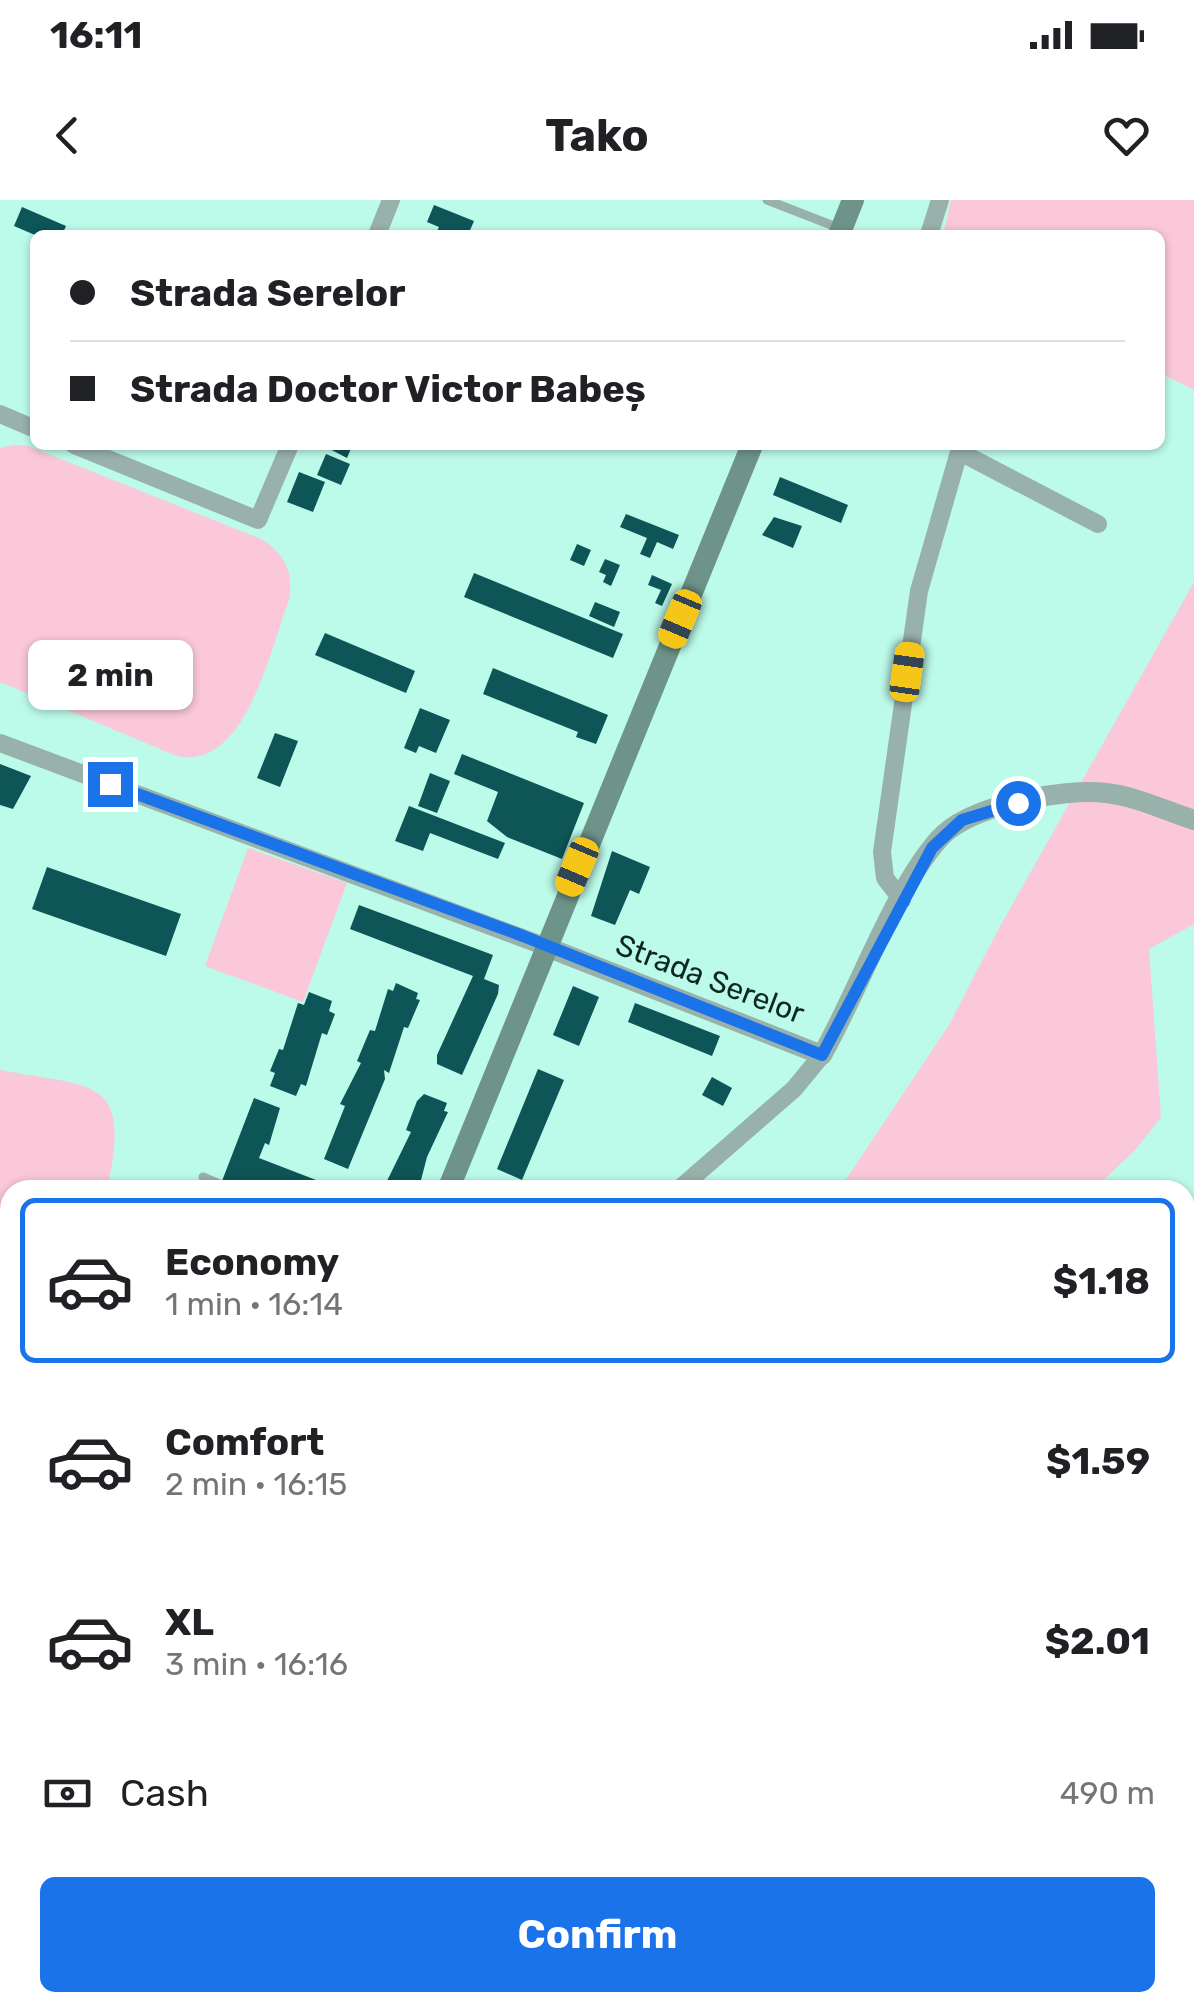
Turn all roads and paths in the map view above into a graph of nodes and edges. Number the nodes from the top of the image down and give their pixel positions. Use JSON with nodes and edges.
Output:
{"nodes":[{"id":1,"x":391,"y":200,"type":"edge"},
{"id":2,"x":767,"y":200,"type":"edge"},
{"id":3,"x":853,"y":200,"type":"edge"},
{"id":4,"x":940,"y":200,"type":"edge"},
{"id":5,"x":379,"y":230,"type":"edge"},
{"id":6,"x":835,"y":230,"type":"edge"},
{"id":7,"x":841,"y":230,"type":"edge"},
{"id":8,"x":931,"y":230,"type":"edge"},
{"id":9,"x":0,"y":414,"type":"edge"},
{"id":10,"x":30,"y":427,"type":"edge"},
{"id":11,"x":86,"y":450,"type":"edge"},
{"id":12,"x":288,"y":450,"type":"edge"},
{"id":13,"x":750,"y":450,"type":"edge"},
{"id":14,"x":960,"y":450,"type":"edge"},
{"id":15,"x":965,"y":450,"type":"edge"},
{"id":16,"x":1098,"y":524,"type":"dead end"},
{"id":17,"x":0,"y":743,"type":"edge"},
{"id":18,"x":1194,"y":820,"type":"edge"},
{"id":19,"x":902,"y":900,"type":"junction"},
{"id":20,"x":544,"y":946,"type":"junction"},
{"id":21,"x":822,"y":1055,"type":"junction"},
{"id":22,"x":203,"y":1178,"type":"dead end"},
{"id":23,"x":208,"y":1180,"type":"edge"},
{"id":24,"x":452,"y":1180,"type":"edge"},
{"id":25,"x":689,"y":1180,"type":"edge"}],
"edges":[{"from":1,"to":5,"type":"street"},
{"from":2,"to":6,"type":"lane"},
{"from":3,"to":7,"type":"main road"},
{"from":4,"to":8,"type":"street"},
{"from":9,"to":10,"type":"street"},
{"from":11,"to":12,"type":"street"},
{"from":13,"to":20,"type":"main road"},
{"from":14,"to":19,"type":"street"},
{"from":15,"to":16,"type":"street"},
{"from":17,"to":20,"type":"street"},
{"from":18,"to":19,"type":"street","name":"Strada Serelor"},
{"from":19,"to":21,"type":"street","name":"Strada Serelor"},
{"from":20,"to":21,"type":"street","name":"Strada Serelor"},
{"from":20,"to":24,"type":"main road"},
{"from":21,"to":25,"type":"street"},
{"from":22,"to":23,"type":"lane"}]}
